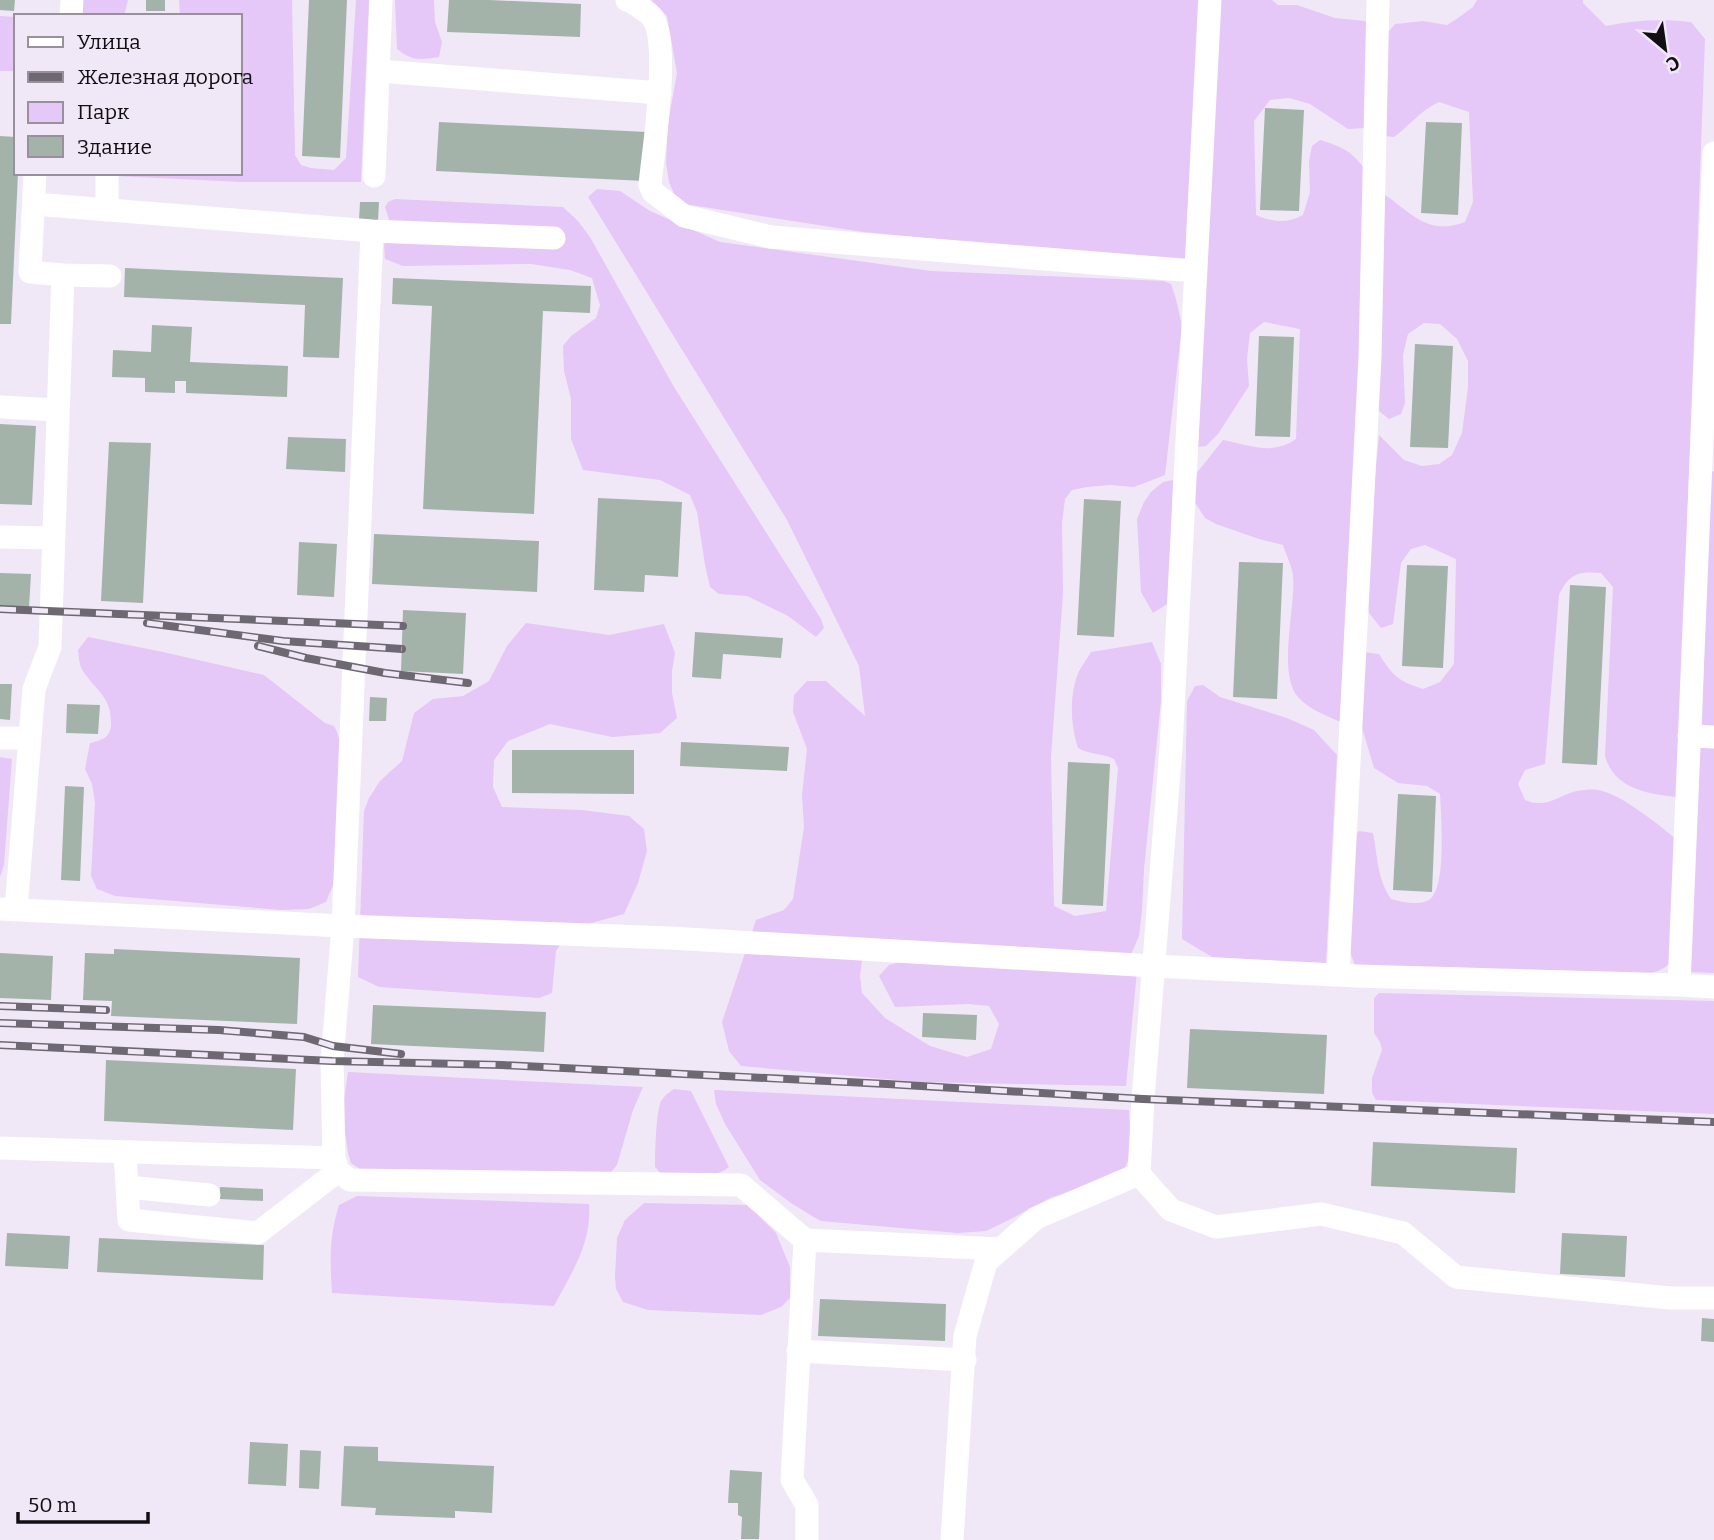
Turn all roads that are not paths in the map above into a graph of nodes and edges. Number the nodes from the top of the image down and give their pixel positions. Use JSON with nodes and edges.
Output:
{"nodes":[{"id":1,"x":382,"y":0,"type":"edge"},
{"id":2,"x":627,"y":0,"type":"edge"},
{"id":3,"x":1210,"y":0,"type":"edge"},
{"id":4,"x":1378,"y":0,"type":"edge"},
{"id":5,"x":379,"y":71,"type":"junction"},
{"id":6,"x":660,"y":93,"type":"junction"},
{"id":7,"x":1714,"y":153,"type":"edge"},
{"id":8,"x":35,"y":175,"type":"edge"},
{"id":9,"x":107,"y":175,"type":"edge"},
{"id":10,"x":374,"y":176,"type":"dead end"},
{"id":11,"x":33,"y":204,"type":"junction"},
{"id":12,"x":107,"y":210,"type":"junction"},
{"id":13,"x":372,"y":231,"type":"junction"},
{"id":14,"x":554,"y":238,"type":"dead end"},
{"id":15,"x":1195,"y":271,"type":"junction"},
{"id":16,"x":63,"y":275,"type":"junction"},
{"id":17,"x":110,"y":276,"type":"dead end"},
{"id":18,"x":0,"y":407,"type":"edge"},
{"id":19,"x":58,"y":410,"type":"junction"},
{"id":20,"x":0,"y":537,"type":"edge"},
{"id":21,"x":54,"y":538,"type":"junction"},
{"id":22,"x":1689,"y":736,"type":"junction"},
{"id":23,"x":1714,"y":737,"type":"edge"},
{"id":24,"x":0,"y":738,"type":"edge"},
{"id":25,"x":30,"y":738,"type":"junction"},
{"id":26,"x":8,"y":909,"type":"edge"},
{"id":27,"x":343,"y":926,"type":"junction"},
{"id":28,"x":1154,"y":966,"type":"junction"},
{"id":29,"x":1338,"y":975,"type":"junction"},
{"id":30,"x":1679,"y":985,"type":"junction"},
{"id":31,"x":1714,"y":987,"type":"edge"},
{"id":32,"x":0,"y":1148,"type":"edge"},
{"id":33,"x":125,"y":1152,"type":"junction"},
{"id":34,"x":336,"y":1165,"type":"junction"},
{"id":35,"x":1139,"y":1174,"type":"junction"},
{"id":36,"x":127,"y":1187,"type":"junction"},
{"id":37,"x":209,"y":1195,"type":"dead end"},
{"id":38,"x":805,"y":1240,"type":"junction"},
{"id":39,"x":1000,"y":1250,"type":"junction"},
{"id":40,"x":1714,"y":1298,"type":"edge"},
{"id":41,"x":798,"y":1351,"type":"junction"},
{"id":42,"x":965,"y":1360,"type":"junction"},
{"id":43,"x":807,"y":1540,"type":"edge"},
{"id":44,"x":952,"y":1540,"type":"edge"}],
"edges":[{"from":1,"to":5,"type":"lane"},
{"from":2,"to":6,"type":"lane"},
{"from":3,"to":15,"type":"lane"},
{"from":4,"to":29,"type":"lane"},
{"from":5,"to":6,"type":"lane"},
{"from":5,"to":10,"type":"lane"},
{"from":6,"to":15,"type":"lane"},
{"from":7,"to":22,"type":"lane"},
{"from":8,"to":11,"type":"lane"},
{"from":9,"to":12,"type":"lane"},
{"from":11,"to":12,"type":"lane"},
{"from":11,"to":16,"type":"lane"},
{"from":12,"to":13,"type":"lane"},
{"from":13,"to":14,"type":"lane"},
{"from":13,"to":27,"type":"lane"},
{"from":15,"to":28,"type":"lane"},
{"from":16,"to":17,"type":"lane"},
{"from":16,"to":19,"type":"lane"},
{"from":18,"to":19,"type":"lane"},
{"from":19,"to":21,"type":"lane"},
{"from":20,"to":21,"type":"lane"},
{"from":21,"to":25,"type":"lane"},
{"from":22,"to":23,"type":"lane"},
{"from":22,"to":30,"type":"lane"},
{"from":24,"to":25,"type":"lane"},
{"from":25,"to":26,"type":"lane"},
{"from":26,"to":27,"type":"lane"},
{"from":27,"to":28,"type":"lane"},
{"from":27,"to":34,"type":"lane"},
{"from":28,"to":29,"type":"lane"},
{"from":28,"to":35,"type":"lane"},
{"from":29,"to":30,"type":"lane"},
{"from":30,"to":31,"type":"lane"},
{"from":32,"to":33,"type":"lane"},
{"from":33,"to":34,"type":"lane"},
{"from":33,"to":36,"type":"lane"},
{"from":34,"to":36,"type":"lane"},
{"from":34,"to":38,"type":"lane"},
{"from":35,"to":39,"type":"lane"},
{"from":35,"to":40,"type":"lane"},
{"from":36,"to":37,"type":"lane"},
{"from":38,"to":39,"type":"lane"},
{"from":38,"to":41,"type":"lane"},
{"from":39,"to":42,"type":"lane"},
{"from":41,"to":42,"type":"lane"},
{"from":41,"to":43,"type":"lane"},
{"from":42,"to":44,"type":"lane"}]}
